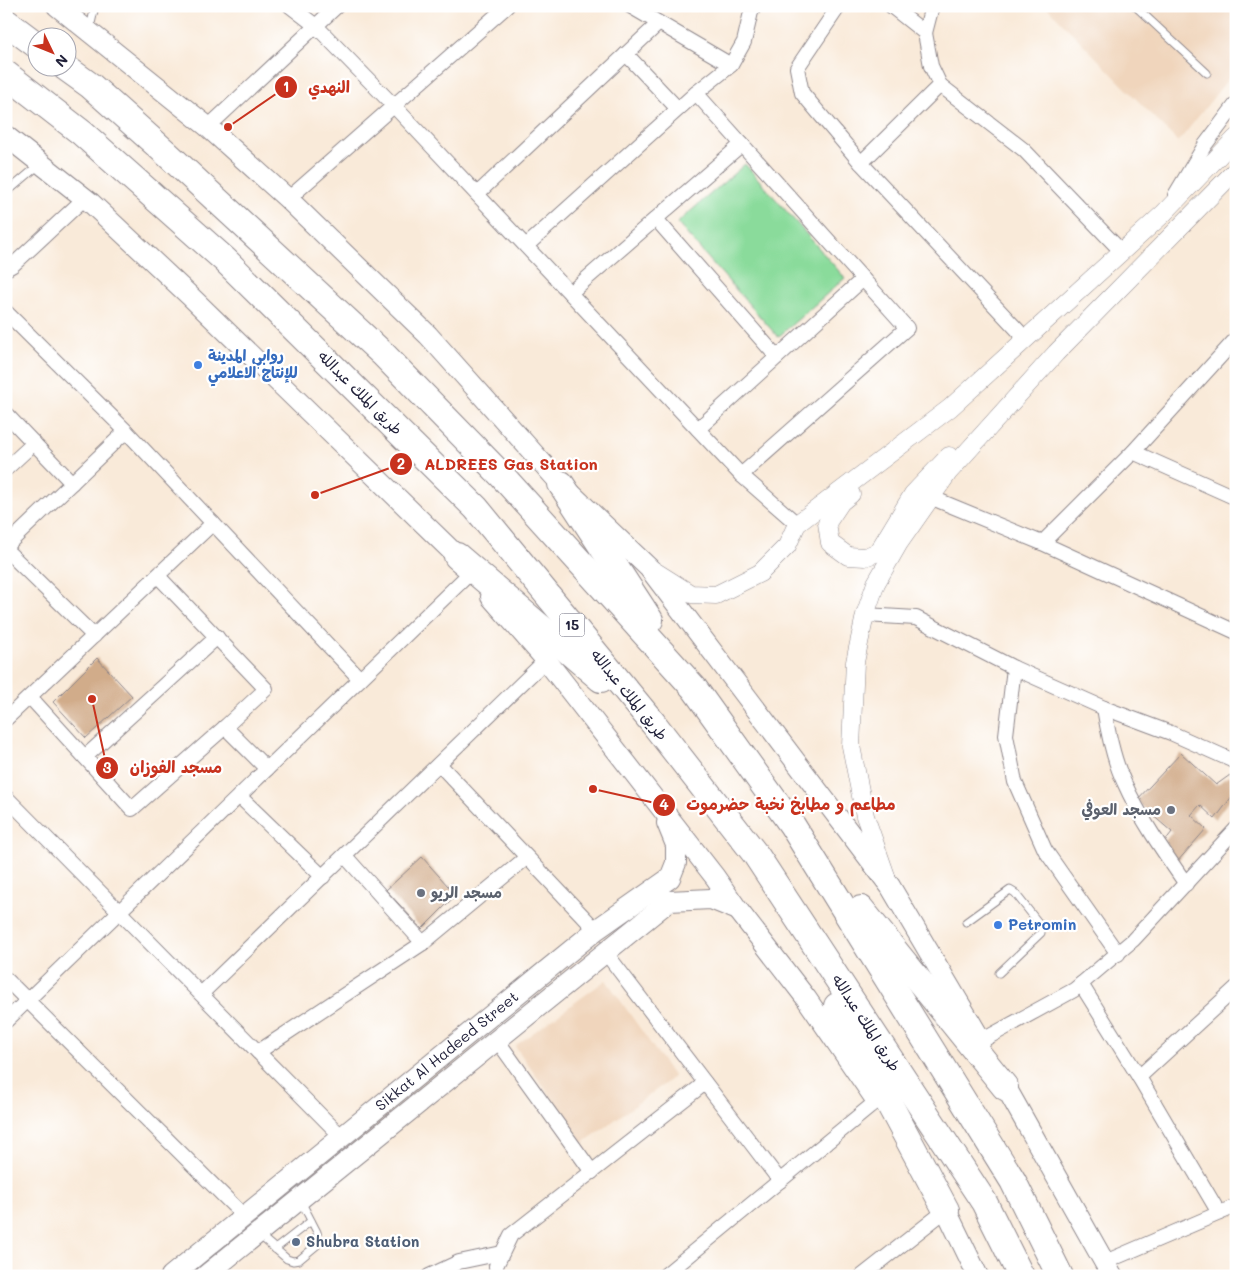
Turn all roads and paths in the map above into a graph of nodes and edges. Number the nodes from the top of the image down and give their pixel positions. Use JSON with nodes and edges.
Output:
{"nodes":[{"id":1,"x":58,"y":6,"type":"edge"},
{"id":2,"x":95,"y":6,"type":"edge"},
{"id":3,"x":290,"y":6,"type":"edge"},
{"id":4,"x":337,"y":6,"type":"edge"},
{"id":5,"x":507,"y":6,"type":"edge"},
{"id":6,"x":630,"y":6,"type":"edge"},
{"id":7,"x":755,"y":6,"type":"edge"},
{"id":8,"x":839,"y":6,"type":"edge"},
{"id":9,"x":891,"y":6,"type":"edge"},
{"id":10,"x":932,"y":6,"type":"edge"},
{"id":11,"x":1135,"y":6,"type":"edge"},
{"id":12,"x":6,"y":22,"type":"edge"},
{"id":13,"x":658,"y":24,"type":"junction"},
{"id":14,"x":316,"y":26,"type":"junction"},
{"id":15,"x":89,"y":31,"type":"junction"},
{"id":16,"x":925,"y":33,"type":"junction"},
{"id":17,"x":28,"y":38,"type":"edge"},
{"id":18,"x":626,"y":54,"type":"junction"},
{"id":19,"x":731,"y":65,"type":"junction"},
{"id":20,"x":1207,"y":73,"type":"dead end"},
{"id":21,"x":6,"y":74,"type":"edge"},
{"id":22,"x":78,"y":77,"type":"edge"},
{"id":23,"x":940,"y":86,"type":"junction"},
{"id":24,"x":696,"y":92,"type":"junction"},
{"id":25,"x":1236,"y":104,"type":"edge"},
{"id":26,"x":394,"y":106,"type":"junction"},
{"id":27,"x":678,"y":109,"type":"junction"},
{"id":28,"x":208,"y":127,"type":"junction"},
{"id":29,"x":6,"y":136,"type":"edge"},
{"id":30,"x":1236,"y":138,"type":"edge"},
{"id":31,"x":742,"y":144,"type":"junction"},
{"id":32,"x":40,"y":163,"type":"junction"},
{"id":33,"x":861,"y":163,"type":"junction"},
{"id":34,"x":1236,"y":170,"type":"edge"},
{"id":35,"x":6,"y":193,"type":"edge"},
{"id":36,"x":477,"y":194,"type":"junction"},
{"id":37,"x":85,"y":198,"type":"junction"},
{"id":38,"x":288,"y":199,"type":"junction"},
{"id":39,"x":1163,"y":214,"type":"junction"},
{"id":40,"x":656,"y":219,"type":"junction"},
{"id":41,"x":526,"y":246,"type":"junction"},
{"id":42,"x":1122,"y":252,"type":"junction"},
{"id":43,"x":6,"y":269,"type":"edge"},
{"id":44,"x":863,"y":279,"type":"junction"},
{"id":45,"x":570,"y":293,"type":"junction"},
{"id":46,"x":6,"y":312,"type":"edge"},
{"id":47,"x":1026,"y":339,"type":"junction"},
{"id":48,"x":1236,"y":339,"type":"edge"},
{"id":49,"x":777,"y":357,"type":"junction"},
{"id":50,"x":1016,"y":397,"type":"junction"},
{"id":51,"x":950,"y":408,"type":"junction"},
{"id":52,"x":6,"y":414,"type":"edge"},
{"id":53,"x":698,"y":429,"type":"junction"},
{"id":54,"x":126,"y":431,"type":"junction"},
{"id":55,"x":34,"y":443,"type":"junction"},
{"id":56,"x":1133,"y":452,"type":"junction"},
{"id":57,"x":6,"y":470,"type":"edge"},
{"id":58,"x":741,"y":475,"type":"junction"},
{"id":59,"x":72,"y":483,"type":"junction"},
{"id":60,"x":561,"y":484,"type":"junction"},
{"id":61,"x":930,"y":497,"type":"junction"},
{"id":62,"x":1236,"y":498,"type":"edge"},
{"id":63,"x":213,"y":524,"type":"junction"},
{"id":64,"x":798,"y":524,"type":"junction"},
{"id":65,"x":1042,"y":543,"type":"junction"},
{"id":66,"x":6,"y":548,"type":"edge"},
{"id":67,"x":463,"y":564,"type":"junction"},
{"id":68,"x":650,"y":568,"type":"junction"},
{"id":69,"x":158,"y":576,"type":"junction"},
{"id":70,"x":865,"y":615,"type":"junction"},
{"id":71,"x":1236,"y":632,"type":"edge"},
{"id":72,"x":94,"y":636,"type":"junction"},
{"id":73,"x":217,"y":637,"type":"junction"},
{"id":74,"x":546,"y":660,"type":"junction"},
{"id":75,"x":1014,"y":668,"type":"junction"},
{"id":76,"x":360,"y":680,"type":"junction"},
{"id":77,"x":694,"y":688,"type":"junction"},
{"id":78,"x":30,"y":697,"type":"junction"},
{"id":79,"x":1104,"y":708,"type":"junction"},
{"id":80,"x":6,"y":719,"type":"edge"},
{"id":81,"x":653,"y":724,"type":"junction"},
{"id":82,"x":225,"y":727,"type":"junction"},
{"id":83,"x":85,"y":757,"type":"junction"},
{"id":84,"x":1236,"y":762,"type":"edge"},
{"id":85,"x":439,"y":764,"type":"junction"},
{"id":86,"x":267,"y":769,"type":"junction"},
{"id":87,"x":239,"y":796,"type":"junction"},
{"id":88,"x":6,"y":797,"type":"edge"},
{"id":89,"x":661,"y":807,"type":"junction"},
{"id":90,"x":792,"y":824,"type":"junction"},
{"id":91,"x":1236,"y":829,"type":"edge"},
{"id":92,"x":756,"y":855,"type":"junction"},
{"id":93,"x":345,"y":856,"type":"junction"},
{"id":94,"x":526,"y":858,"type":"junction"},
{"id":95,"x":323,"y":876,"type":"junction"},
{"id":96,"x":1186,"y":884,"type":"junction"},
{"id":97,"x":890,"y":886,"type":"junction"},
{"id":98,"x":664,"y":895,"type":"junction"},
{"id":99,"x":738,"y":910,"type":"junction"},
{"id":100,"x":120,"y":912,"type":"junction"},
{"id":101,"x":966,"y":922,"type":"dead end"},
{"id":102,"x":596,"y":930,"type":"junction"},
{"id":103,"x":423,"y":943,"type":"junction"},
{"id":104,"x":606,"y":953,"type":"junction"},
{"id":105,"x":1118,"y":954,"type":"junction"},
{"id":106,"x":999,"y":973,"type":"dead end"},
{"id":107,"x":6,"y":979,"type":"edge"},
{"id":108,"x":1080,"y":984,"type":"junction"},
{"id":109,"x":1236,"y":988,"type":"edge"},
{"id":110,"x":201,"y":994,"type":"junction"},
{"id":111,"x":28,"y":1000,"type":"junction"},
{"id":112,"x":6,"y":1021,"type":"edge"},
{"id":113,"x":497,"y":1040,"type":"junction"},
{"id":114,"x":981,"y":1041,"type":"junction"},
{"id":115,"x":258,"y":1052,"type":"junction"},
{"id":116,"x":1139,"y":1077,"type":"junction"},
{"id":117,"x":705,"y":1083,"type":"junction"},
{"id":118,"x":1005,"y":1087,"type":"junction"},
{"id":119,"x":877,"y":1101,"type":"junction"},
{"id":120,"x":342,"y":1137,"type":"junction"},
{"id":121,"x":592,"y":1172,"type":"junction"},
{"id":122,"x":780,"y":1181,"type":"junction"},
{"id":123,"x":300,"y":1198,"type":"junction"},
{"id":124,"x":1236,"y":1206,"type":"edge"},
{"id":125,"x":946,"y":1210,"type":"junction"},
{"id":126,"x":1219,"y":1213,"type":"junction"},
{"id":127,"x":244,"y":1216,"type":"junction"},
{"id":128,"x":312,"y":1221,"type":"junction"},
{"id":129,"x":257,"y":1234,"type":"junction"},
{"id":130,"x":274,"y":1249,"type":"junction"},
{"id":131,"x":502,"y":1253,"type":"junction"},
{"id":132,"x":1108,"y":1269,"type":"edge"},
{"id":133,"x":678,"y":1271,"type":"edge"},
{"id":134,"x":170,"y":1276,"type":"edge"},
{"id":135,"x":205,"y":1276,"type":"edge"},
{"id":136,"x":429,"y":1276,"type":"edge"},
{"id":137,"x":497,"y":1276,"type":"edge"},
{"id":138,"x":664,"y":1276,"type":"edge"},
{"id":139,"x":862,"y":1276,"type":"edge"},
{"id":140,"x":978,"y":1276,"type":"edge"},
{"id":141,"x":1021,"y":1276,"type":"edge"},
{"id":142,"x":1060,"y":1276,"type":"edge"}],
"edges":[{"from":1,"to":15,"type":"main road"},
{"from":2,"to":15,"type":"lane"},
{"from":3,"to":14,"type":"street"},
{"from":4,"to":14,"type":"street"},
{"from":5,"to":26,"type":"street"},
{"from":6,"to":13,"type":"street"},
{"from":7,"to":19,"type":"street"},
{"from":8,"to":33,"type":"street"},
{"from":9,"to":16,"type":"street"},
{"from":10,"to":16,"type":"street"},
{"from":11,"to":20,"type":"lane"},
{"from":12,"to":17,"type":"highway"},
{"from":13,"to":18,"type":"street"},
{"from":13,"to":19,"type":"street"},
{"from":14,"to":26,"type":"street"},
{"from":14,"to":28,"type":"street"},
{"from":15,"to":28,"type":"main road"},
{"from":16,"to":23,"type":"street"},
{"from":18,"to":27,"type":"street"},
{"from":18,"to":36,"type":"street"},
{"from":19,"to":24,"type":"street"},
{"from":21,"to":81,"type":"highway","name":"طريق الملك عبدالله","number":"15"},
{"from":22,"to":77,"type":"highway"},
{"from":23,"to":33,"type":"street"},
{"from":23,"to":42,"type":"street"},
{"from":24,"to":27,"type":"street"},
{"from":24,"to":31,"type":"street"},
{"from":25,"to":39,"type":"street"},
{"from":26,"to":36,"type":"street"},
{"from":26,"to":38,"type":"street"},
{"from":27,"to":41,"type":"street"},
{"from":28,"to":38,"type":"main road"},
{"from":29,"to":32,"type":"main road"},
{"from":30,"to":39,"type":"street"},
{"from":31,"to":40,"type":"street"},
{"from":31,"to":44,"type":"street"},
{"from":32,"to":35,"type":"lane"},
{"from":32,"to":37,"type":"main road"},
{"from":33,"to":47,"type":"street"},
{"from":34,"to":50,"type":"street"},
{"from":36,"to":41,"type":"street"},
{"from":37,"to":43,"type":"street"},
{"from":37,"to":67,"type":"main road"},
{"from":38,"to":60,"type":"main road"},
{"from":39,"to":42,"type":"street"},
{"from":40,"to":45,"type":"street"},
{"from":40,"to":49,"type":"street"},
{"from":41,"to":45,"type":"street"},
{"from":42,"to":47,"type":"street"},
{"from":44,"to":49,"type":"street"},
{"from":44,"to":58,"type":"street"},
{"from":45,"to":53,"type":"street"},
{"from":46,"to":54,"type":"street"},
{"from":47,"to":51,"type":"street"},
{"from":48,"to":56,"type":"street"},
{"from":49,"to":53,"type":"street"},
{"from":50,"to":51,"type":"street"},
{"from":50,"to":61,"type":"street"},
{"from":51,"to":64,"type":"street"},
{"from":52,"to":55,"type":"street"},
{"from":53,"to":58,"type":"street"},
{"from":54,"to":59,"type":"street"},
{"from":54,"to":63,"type":"street"},
{"from":55,"to":57,"type":"street"},
{"from":55,"to":59,"type":"street"},
{"from":56,"to":62,"type":"street"},
{"from":56,"to":65,"type":"street"},
{"from":58,"to":64,"type":"street"},
{"from":59,"to":66,"type":"street"},
{"from":60,"to":68,"type":"main road"},
{"from":60,"to":77,"type":"highway"},
{"from":61,"to":65,"type":"street"},
{"from":61,"to":70,"type":"street"},
{"from":63,"to":69,"type":"street"},
{"from":63,"to":76,"type":"street"},
{"from":64,"to":68,"type":"street"},
{"from":65,"to":71,"type":"street"},
{"from":66,"to":72,"type":"street"},
{"from":67,"to":74,"type":"main road"},
{"from":67,"to":76,"type":"street"},
{"from":67,"to":81,"type":"highway"},
{"from":68,"to":97,"type":"main road"},
{"from":69,"to":72,"type":"street"},
{"from":69,"to":73,"type":"street"},
{"from":70,"to":75,"type":"street"},
{"from":70,"to":97,"type":"street"},
{"from":72,"to":78,"type":"street"},
{"from":73,"to":82,"type":"street"},
{"from":73,"to":83,"type":"street"},
{"from":74,"to":85,"type":"street"},
{"from":74,"to":89,"type":"main road"},
{"from":75,"to":79,"type":"street"},
{"from":75,"to":105,"type":"street"},
{"from":76,"to":86,"type":"street"},
{"from":77,"to":90,"type":"highway"},
{"from":78,"to":80,"type":"street"},
{"from":78,"to":83,"type":"street"},
{"from":79,"to":84,"type":"street"},
{"from":79,"to":96,"type":"street"},
{"from":81,"to":92,"type":"highway","name":"طريق الملك عبدالله","number":"15"},
{"from":82,"to":83,"type":"street"},
{"from":82,"to":86,"type":"street"},
{"from":85,"to":93,"type":"street"},
{"from":85,"to":94,"type":"street"},
{"from":86,"to":87,"type":"street"},
{"from":87,"to":95,"type":"street"},
{"from":87,"to":100,"type":"street"},
{"from":88,"to":100,"type":"street"},
{"from":89,"to":98,"type":"main road","name":"Sikkat Al Hadeed Street"},
{"from":89,"to":99,"type":"main road"},
{"from":90,"to":118,"type":"highway"},
{"from":90,"to":142,"type":"highway"},
{"from":91,"to":96,"type":"street"},
{"from":92,"to":125,"type":"highway"},
{"from":92,"to":141,"type":"highway","name":"طريق الملك عبدالله","number":"15"},
{"from":93,"to":95,"type":"street"},
{"from":93,"to":103,"type":"street"},
{"from":94,"to":102,"type":"street"},
{"from":94,"to":103,"type":"street"},
{"from":95,"to":110,"type":"street"},
{"from":96,"to":105,"type":"street"},
{"from":97,"to":114,"type":"main road"},
{"from":98,"to":99,"type":"main road"},
{"from":98,"to":102,"type":"main road","name":"Sikkat Al Hadeed Street"},
{"from":98,"to":104,"type":"main road","name":"Sikkat Al Hadeed Street"},
{"from":99,"to":119,"type":"main road"},
{"from":100,"to":110,"type":"street"},
{"from":100,"to":111,"type":"street"},
{"from":101,"to":106,"type":"lane"},
{"from":102,"to":120,"type":"main road","name":"Sikkat Al Hadeed Street"},
{"from":103,"to":115,"type":"street"},
{"from":104,"to":113,"type":"main road","name":"Sikkat Al Hadeed Street"},
{"from":104,"to":117,"type":"street"},
{"from":105,"to":108,"type":"street"},
{"from":107,"to":111,"type":"street"},
{"from":108,"to":114,"type":"street"},
{"from":108,"to":116,"type":"street"},
{"from":109,"to":116,"type":"street"},
{"from":110,"to":115,"type":"street"},
{"from":111,"to":112,"type":"street"},
{"from":111,"to":127,"type":"street"},
{"from":113,"to":121,"type":"street"},
{"from":113,"to":123,"type":"main road","name":"Sikkat Al Hadeed Street"},
{"from":114,"to":118,"type":"main road"},
{"from":115,"to":120,"type":"street"},
{"from":116,"to":126,"type":"street"},
{"from":117,"to":121,"type":"street"},
{"from":117,"to":122,"type":"street"},
{"from":118,"to":132,"type":"main road"},
{"from":119,"to":122,"type":"street"},
{"from":119,"to":125,"type":"main road"},
{"from":120,"to":127,"type":"main road","name":"Sikkat Al Hadeed Street"},
{"from":121,"to":131,"type":"street"},
{"from":122,"to":133,"type":"street"},
{"from":123,"to":128,"type":"lane"},
{"from":123,"to":129,"type":"main road","name":"Sikkat Al Hadeed Street"},
{"from":124,"to":126,"type":"street"},
{"from":125,"to":139,"type":"street"},
{"from":125,"to":140,"type":"main road"},
{"from":126,"to":132,"type":"street"},
{"from":127,"to":134,"type":"main road","name":"Sikkat Al Hadeed Street"},
{"from":128,"to":130,"type":"lane"},
{"from":128,"to":130,"type":"lane"},
{"from":129,"to":130,"type":"lane"},
{"from":129,"to":135,"type":"main road","name":"Sikkat Al Hadeed Street"},
{"from":131,"to":136,"type":"street"},
{"from":131,"to":137,"type":"street"},
{"from":133,"to":138,"type":"street"}]}
